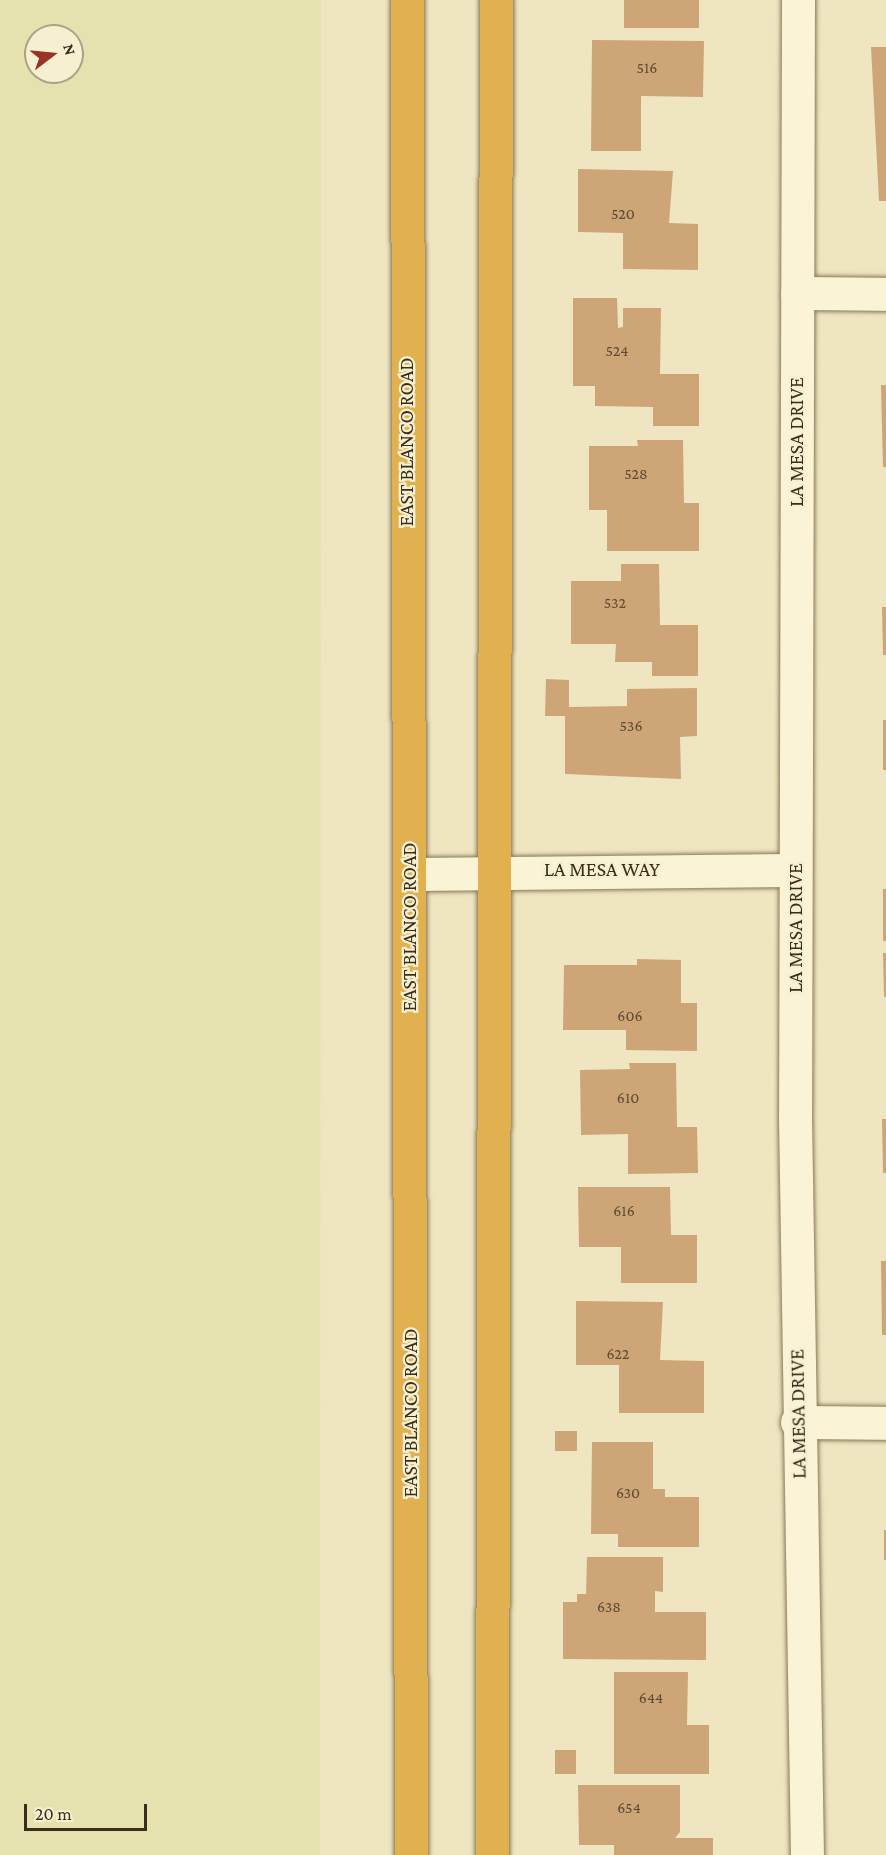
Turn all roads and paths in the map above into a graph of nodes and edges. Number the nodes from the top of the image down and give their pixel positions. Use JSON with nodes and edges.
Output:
{"nodes":[{"id":1,"x":407,"y":0,"type":"edge"},
{"id":2,"x":496,"y":0,"type":"edge"},
{"id":3,"x":798,"y":0,"type":"edge"},
{"id":4,"x":797,"y":293,"type":"junction"},
{"id":5,"x":886,"y":294,"type":"edge"},
{"id":6,"x":496,"y":869,"type":"junction"},
{"id":7,"x":795,"y":870,"type":"junction"},
{"id":8,"x":409,"y":873,"type":"junction"},
{"id":9,"x":797,"y":1422,"type":"junction"},
{"id":10,"x":886,"y":1424,"type":"edge"},
{"id":11,"x":411,"y":1855,"type":"edge"},
{"id":12,"x":492,"y":1855,"type":"edge"},
{"id":13,"x":807,"y":1855,"type":"edge"}],
"edges":[{"from":1,"to":8,"type":"highway","name":"EAST BLANCO ROAD"},
{"from":2,"to":6,"type":"highway"},
{"from":3,"to":4,"type":"street","name":"LA MESA DRIVE"},
{"from":4,"to":5,"type":"street"},
{"from":4,"to":7,"type":"street","name":"LA MESA DRIVE"},
{"from":6,"to":7,"type":"street","name":"LA MESA WAY"},
{"from":6,"to":8,"type":"street","name":"LA MESA WAY"},
{"from":6,"to":12,"type":"highway"},
{"from":7,"to":9,"type":"street","name":"LA MESA DRIVE"},
{"from":8,"to":11,"type":"highway","name":"EAST BLANCO ROAD"},
{"from":9,"to":10,"type":"street"},
{"from":9,"to":13,"type":"street","name":"LA MESA DRIVE"}]}
